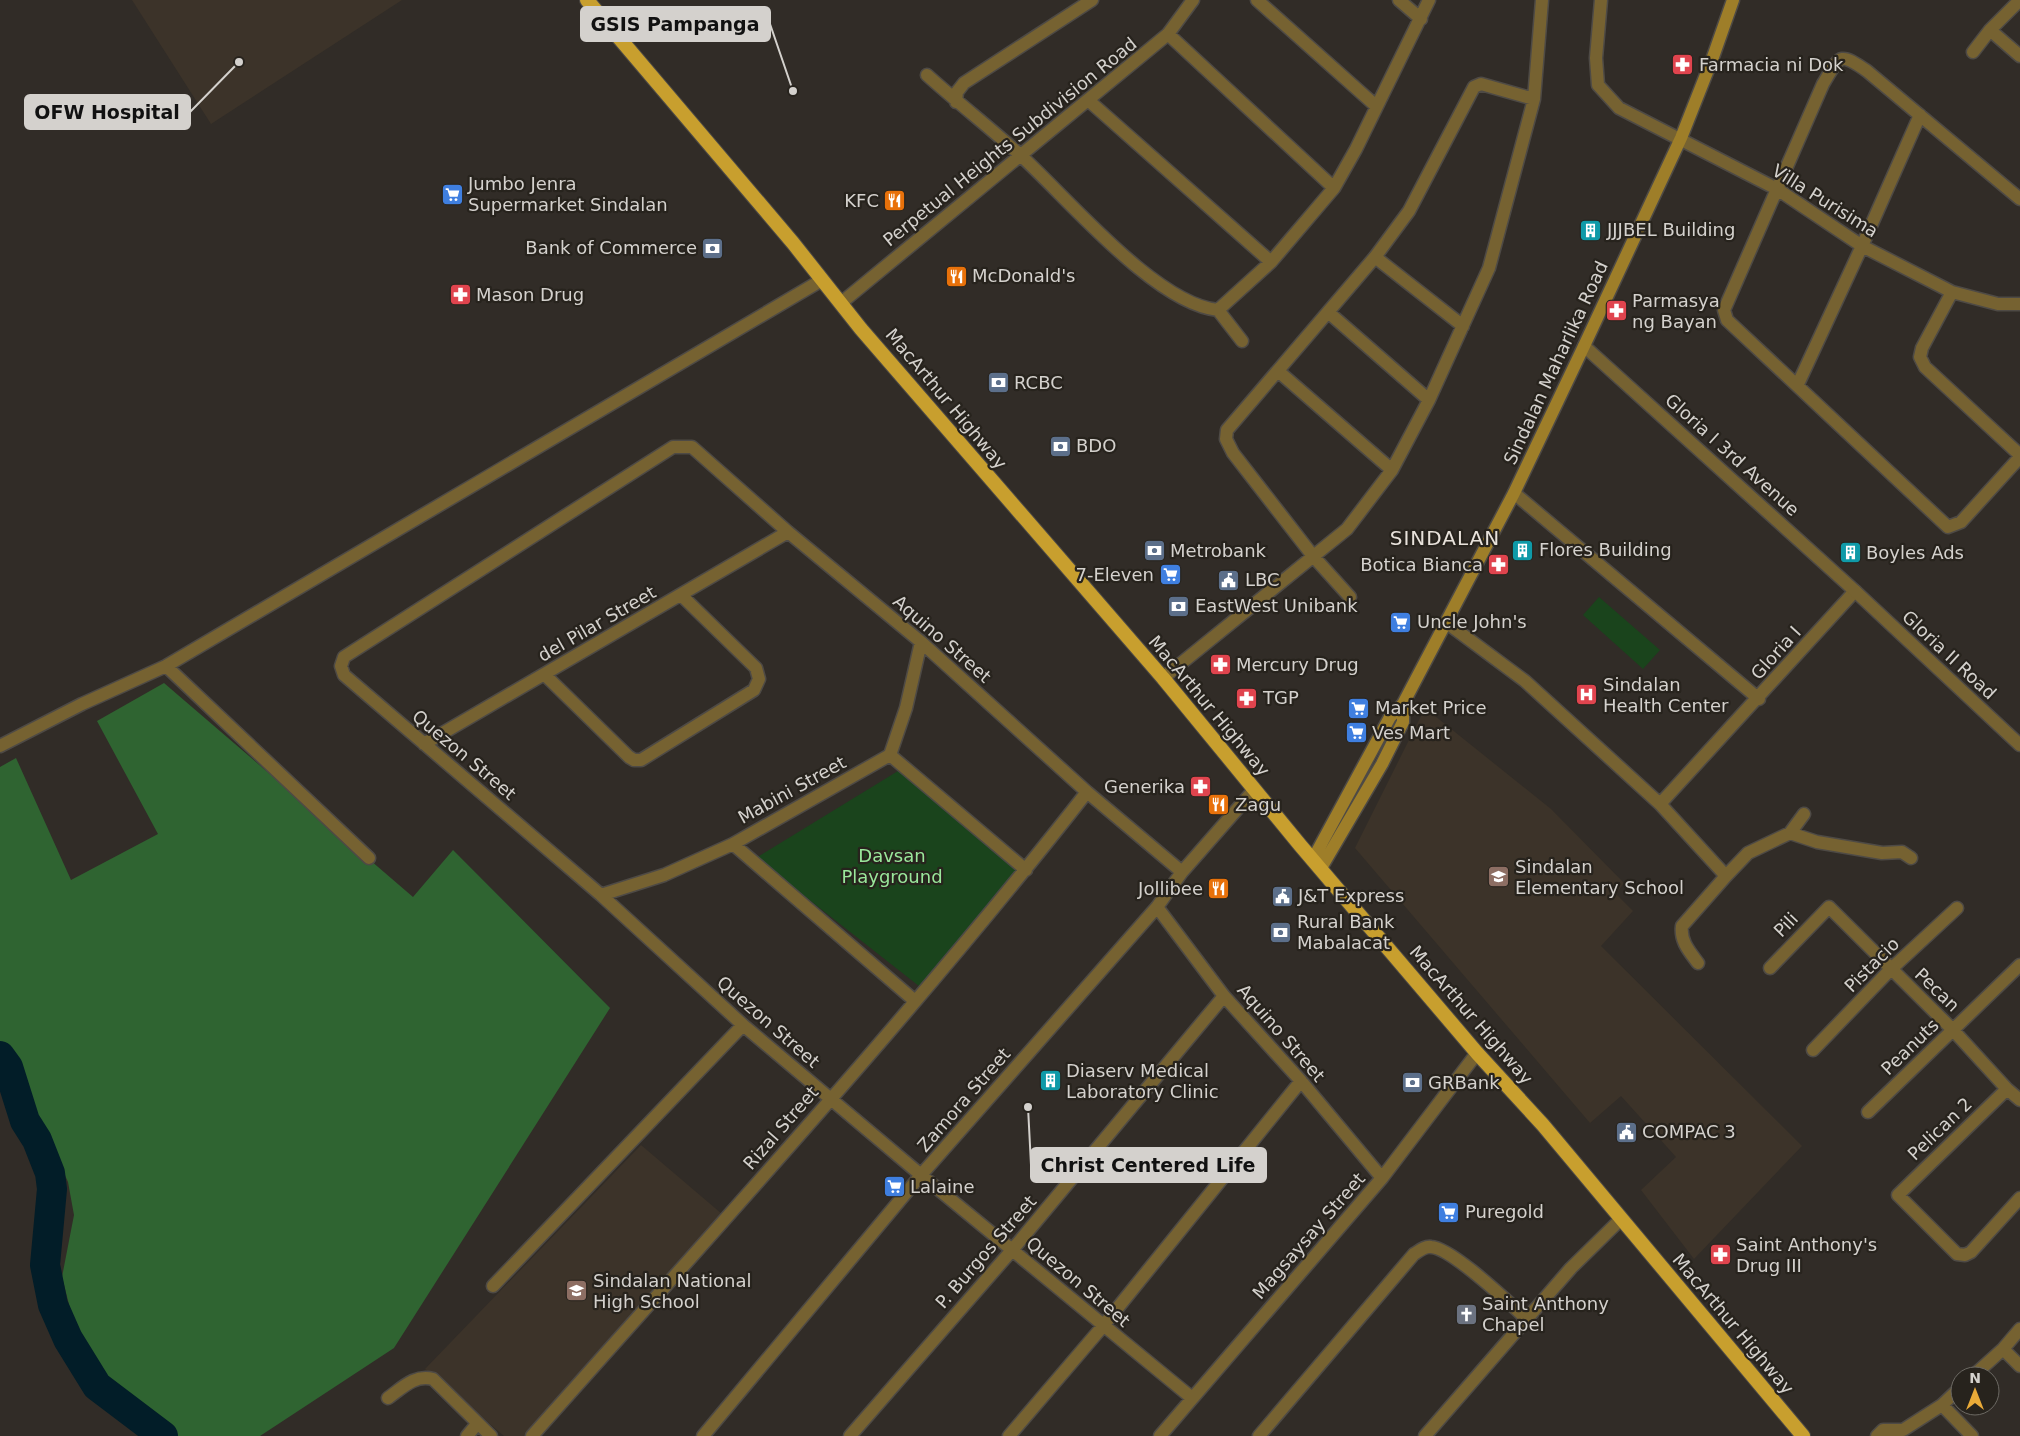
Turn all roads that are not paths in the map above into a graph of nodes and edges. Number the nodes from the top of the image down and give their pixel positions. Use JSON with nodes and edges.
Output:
{"nodes":[{"id":1,"x":587,"y":0,"type":"edge"},
{"id":2,"x":1092,"y":0,"type":"edge"},
{"id":3,"x":1194,"y":0,"type":"edge"},
{"id":4,"x":1257,"y":0,"type":"edge"},
{"id":5,"x":1399,"y":0,"type":"edge"},
{"id":6,"x":1429,"y":0,"type":"edge"},
{"id":7,"x":1542,"y":0,"type":"edge"},
{"id":8,"x":1733,"y":0,"type":"edge"},
{"id":9,"x":2020,"y":0,"type":"edge"},
{"id":10,"x":1597,"y":1,"type":"edge"},
{"id":11,"x":1421,"y":19,"type":"junction"},
{"id":12,"x":1990,"y":30,"type":"junction"},
{"id":13,"x":1168,"y":34,"type":"junction"},
{"id":14,"x":1973,"y":52,"type":"dead end"},
{"id":15,"x":2020,"y":56,"type":"edge"},
{"id":16,"x":926,"y":74,"type":"dead end"},
{"id":17,"x":1534,"y":99,"type":"junction"},
{"id":18,"x":1088,"y":100,"type":"junction"},
{"id":19,"x":956,"y":102,"type":"junction"},
{"id":20,"x":1376,"y":106,"type":"junction"},
{"id":21,"x":1920,"y":114,"type":"junction"},
{"id":22,"x":1681,"y":138,"type":"junction"},
{"id":23,"x":1020,"y":154,"type":"junction"},
{"id":24,"x":1334,"y":188,"type":"junction"},
{"id":25,"x":1777,"y":189,"type":"junction"},
{"id":26,"x":2020,"y":199,"type":"edge"},
{"id":27,"x":1862,"y":246,"type":"junction"},
{"id":28,"x":1376,"y":257,"type":"junction"},
{"id":29,"x":1270,"y":262,"type":"junction"},
{"id":30,"x":822,"y":280,"type":"junction"},
{"id":31,"x":1952,"y":292,"type":"junction"},
{"id":32,"x":841,"y":303,"type":"junction"},
{"id":33,"x":2020,"y":304,"type":"edge"},
{"id":34,"x":1218,"y":310,"type":"junction"},
{"id":35,"x":1328,"y":312,"type":"junction"},
{"id":36,"x":1463,"y":326,"type":"junction"},
{"id":37,"x":1242,"y":341,"type":"dead end"},
{"id":38,"x":1584,"y":346,"type":"junction"},
{"id":39,"x":1278,"y":372,"type":"junction"},
{"id":40,"x":1798,"y":384,"type":"junction"},
{"id":41,"x":1429,"y":400,"type":"junction"},
{"id":42,"x":2020,"y":456,"type":"edge"},
{"id":43,"x":1392,"y":470,"type":"junction"},
{"id":44,"x":1514,"y":494,"type":"junction"},
{"id":45,"x":788,"y":532,"type":"junction"},
{"id":46,"x":1313,"y":556,"type":"junction"},
{"id":47,"x":1855,"y":591,"type":"junction"},
{"id":48,"x":681,"y":595,"type":"junction"},
{"id":49,"x":1350,"y":597,"type":"dead end"},
{"id":50,"x":1447,"y":623,"type":"junction"},
{"id":51,"x":921,"y":642,"type":"junction"},
{"id":52,"x":344,"y":657,"type":"joint"},
{"id":53,"x":166,"y":666,"type":"junction"},
{"id":54,"x":545,"y":674,"type":"junction"},
{"id":55,"x":1163,"y":678,"type":"junction"},
{"id":56,"x":1759,"y":699,"type":"junction"},
{"id":57,"x":424,"y":744,"type":"junction"},
{"id":58,"x":2020,"y":744,"type":"edge"},
{"id":59,"x":0,"y":746,"type":"edge"},
{"id":60,"x":890,"y":755,"type":"junction"},
{"id":61,"x":1254,"y":790,"type":"junction"},
{"id":62,"x":1087,"y":792,"type":"junction"},
{"id":63,"x":1660,"y":804,"type":"junction"},
{"id":64,"x":1804,"y":814,"type":"dead end"},
{"id":65,"x":1790,"y":833,"type":"junction"},
{"id":66,"x":733,"y":844,"type":"junction"},
{"id":67,"x":369,"y":858,"type":"dead end"},
{"id":68,"x":1912,"y":858,"type":"dead end"},
{"id":69,"x":1317,"y":863,"type":"junction"},
{"id":70,"x":1026,"y":870,"type":"junction"},
{"id":71,"x":1182,"y":872,"type":"junction"},
{"id":72,"x":1726,"y":876,"type":"junction"},
{"id":73,"x":601,"y":894,"type":"junction"},
{"id":74,"x":1828,"y":906,"type":"joint"},
{"id":75,"x":1157,"y":907,"type":"junction"},
{"id":76,"x":1957,"y":908,"type":"dead end"},
{"id":77,"x":1698,"y":962,"type":"dead end"},
{"id":78,"x":2020,"y":965,"type":"edge"},
{"id":79,"x":1770,"y":968,"type":"dead end"},
{"id":80,"x":1890,"y":970,"type":"junction"},
{"id":81,"x":1224,"y":996,"type":"junction"},
{"id":82,"x":915,"y":1001,"type":"junction"},
{"id":83,"x":743,"y":1025,"type":"junction"},
{"id":84,"x":1953,"y":1030,"type":"junction"},
{"id":85,"x":1813,"y":1050,"type":"dead end"},
{"id":86,"x":1477,"y":1053,"type":"junction"},
{"id":87,"x":1301,"y":1082,"type":"junction"},
{"id":88,"x":2016,"y":1094,"type":"edge"},
{"id":89,"x":830,"y":1099,"type":"junction"},
{"id":90,"x":1868,"y":1112,"type":"dead end"},
{"id":91,"x":921,"y":1175,"type":"junction"},
{"id":92,"x":1382,"y":1178,"type":"junction"},
{"id":93,"x":2020,"y":1198,"type":"edge"},
{"id":94,"x":1620,"y":1220,"type":"junction"},
{"id":95,"x":1013,"y":1249,"type":"junction"},
{"id":96,"x":493,"y":1286,"type":"dead end"},
{"id":97,"x":1527,"y":1319,"type":"junction"},
{"id":98,"x":1103,"y":1326,"type":"junction"},
{"id":99,"x":2020,"y":1329,"type":"edge"},
{"id":100,"x":2003,"y":1349,"type":"junction"},
{"id":101,"x":1984,"y":1366,"type":"edge"},
{"id":102,"x":2020,"y":1366,"type":"edge"},
{"id":103,"x":1950,"y":1397,"type":"edge"},
{"id":104,"x":388,"y":1398,"type":"dead end"},
{"id":105,"x":1192,"y":1398,"type":"junction"},
{"id":106,"x":1942,"y":1405,"type":"junction"},
{"id":107,"x":477,"y":1424,"type":"junction"},
{"id":108,"x":1902,"y":1433,"type":"edge"},
{"id":109,"x":467,"y":1436,"type":"edge"},
{"id":110,"x":491,"y":1436,"type":"edge"},
{"id":111,"x":532,"y":1436,"type":"edge"},
{"id":112,"x":703,"y":1436,"type":"edge"},
{"id":113,"x":850,"y":1436,"type":"edge"},
{"id":114,"x":1010,"y":1436,"type":"edge"},
{"id":115,"x":1160,"y":1436,"type":"edge"},
{"id":116,"x":1259,"y":1436,"type":"edge"},
{"id":117,"x":1425,"y":1436,"type":"edge"},
{"id":118,"x":1803,"y":1436,"type":"edge"},
{"id":119,"x":1877,"y":1436,"type":"edge"},
{"id":120,"x":1972,"y":1436,"type":"edge"}],
"edges":[{"from":1,"to":30,"type":"highway","name":"MacArthur Highway"},
{"from":2,"to":19,"type":"street"},
{"from":3,"to":13,"type":"street","name":"Perpetual Heights Subdivision Road"},
{"from":4,"to":20,"type":"street"},
{"from":5,"to":11,"type":"street"},
{"from":6,"to":11,"type":"street"},
{"from":7,"to":17,"type":"street"},
{"from":8,"to":22,"type":"main road","name":"Sindalan Maharlika Road"},
{"from":9,"to":12,"type":"street"},
{"from":10,"to":22,"type":"street","name":"Villa Purisima"},
{"from":11,"to":20,"type":"street"},
{"from":12,"to":14,"type":"street"},
{"from":12,"to":15,"type":"street"},
{"from":13,"to":18,"type":"street","name":"Perpetual Heights Subdivision Road"},
{"from":13,"to":24,"type":"street"},
{"from":16,"to":19,"type":"street"},
{"from":17,"to":28,"type":"street"},
{"from":17,"to":36,"type":"street"},
{"from":18,"to":23,"type":"street","name":"Perpetual Heights Subdivision Road"},
{"from":18,"to":29,"type":"street"},
{"from":19,"to":23,"type":"street"},
{"from":20,"to":24,"type":"street"},
{"from":21,"to":25,"type":"street"},
{"from":21,"to":26,"type":"street"},
{"from":21,"to":27,"type":"street"},
{"from":22,"to":25,"type":"street","name":"Villa Purisima"},
{"from":22,"to":38,"type":"main road","name":"Sindalan Maharlika Road"},
{"from":23,"to":32,"type":"street","name":"Perpetual Heights Subdivision Road"},
{"from":23,"to":34,"type":"street"},
{"from":24,"to":29,"type":"street"},
{"from":25,"to":27,"type":"street","name":"Villa Purisima"},
{"from":25,"to":40,"type":"street"},
{"from":27,"to":31,"type":"street","name":"Villa Purisima"},
{"from":27,"to":40,"type":"street"},
{"from":28,"to":35,"type":"street"},
{"from":28,"to":36,"type":"street"},
{"from":29,"to":34,"type":"street"},
{"from":30,"to":32,"type":"highway","name":"MacArthur Highway"},
{"from":30,"to":53,"type":"street"},
{"from":31,"to":33,"type":"street","name":"Villa Purisima"},
{"from":31,"to":42,"type":"street"},
{"from":32,"to":55,"type":"highway","name":"MacArthur Highway"},
{"from":34,"to":37,"type":"street"},
{"from":35,"to":39,"type":"street"},
{"from":35,"to":41,"type":"street"},
{"from":36,"to":41,"type":"street"},
{"from":38,"to":44,"type":"main road","name":"Sindalan Maharlika Road"},
{"from":38,"to":47,"type":"street","name":"Gloria I 3rd Avenue"},
{"from":39,"to":43,"type":"street"},
{"from":39,"to":46,"type":"street"},
{"from":40,"to":42,"type":"street"},
{"from":41,"to":43,"type":"street"},
{"from":43,"to":46,"type":"street"},
{"from":44,"to":50,"type":"main road","name":"Sindalan Maharlika Road"},
{"from":44,"to":56,"type":"street"},
{"from":45,"to":48,"type":"street","name":"del Pilar Street"},
{"from":45,"to":51,"type":"street","name":"Aquino Street"},
{"from":45,"to":52,"type":"street","name":"Aquino Street"},
{"from":46,"to":49,"type":"street"},
{"from":46,"to":55,"type":"street"},
{"from":47,"to":56,"type":"street","name":"Gloria I"},
{"from":47,"to":58,"type":"street","name":"Gloria II Road"},
{"from":48,"to":54,"type":"street","name":"del Pilar Street"},
{"from":48,"to":54,"type":"street"},
{"from":50,"to":63,"type":"street"},
{"from":50,"to":69,"type":"main road","name":"Sindalan Maharlika Road"},
{"from":51,"to":60,"type":"street"},
{"from":51,"to":62,"type":"street","name":"Aquino Street"},
{"from":52,"to":57,"type":"street","name":"Quezon Street"},
{"from":53,"to":59,"type":"street"},
{"from":53,"to":67,"type":"street"},
{"from":54,"to":57,"type":"street","name":"del Pilar Street"},
{"from":55,"to":61,"type":"highway","name":"MacArthur Highway"},
{"from":56,"to":63,"type":"street","name":"Gloria I"},
{"from":57,"to":73,"type":"street","name":"Quezon Street"},
{"from":60,"to":66,"type":"street","name":"Mabini Street"},
{"from":60,"to":70,"type":"street"},
{"from":61,"to":69,"type":"highway","name":"MacArthur Highway"},
{"from":61,"to":71,"type":"street","name":"Zamora Street"},
{"from":62,"to":70,"type":"street","name":"Rizal Street"},
{"from":62,"to":71,"type":"street","name":"Aquino Street"},
{"from":63,"to":72,"type":"street"},
{"from":64,"to":65,"type":"street"},
{"from":65,"to":68,"type":"street"},
{"from":65,"to":72,"type":"street"},
{"from":66,"to":73,"type":"street","name":"Mabini Street"},
{"from":66,"to":82,"type":"street"},
{"from":69,"to":86,"type":"highway","name":"MacArthur Highway"},
{"from":70,"to":82,"type":"street","name":"Rizal Street"},
{"from":71,"to":75,"type":"street","name":"Zamora Street"},
{"from":72,"to":77,"type":"street"},
{"from":73,"to":83,"type":"street","name":"Quezon Street"},
{"from":74,"to":79,"type":"street","name":"Pili"},
{"from":74,"to":80,"type":"street","name":"Pecan"},
{"from":75,"to":81,"type":"street","name":"Aquino Street"},
{"from":75,"to":91,"type":"street","name":"Zamora Street"},
{"from":76,"to":80,"type":"street","name":"Pistacio"},
{"from":78,"to":84,"type":"street","name":"Peanuts"},
{"from":80,"to":84,"type":"street","name":"Pecan"},
{"from":80,"to":85,"type":"street","name":"Pistacio"},
{"from":81,"to":87,"type":"street","name":"Aquino Street"},
{"from":81,"to":95,"type":"street","name":"P. Burgos Street"},
{"from":82,"to":89,"type":"street","name":"Rizal Street"},
{"from":83,"to":89,"type":"street","name":"Quezon Street"},
{"from":83,"to":96,"type":"street"},
{"from":84,"to":88,"type":"street","name":"Pecan"},
{"from":84,"to":90,"type":"street","name":"Peanuts"},
{"from":86,"to":92,"type":"street","name":"Magsaysay Street"},
{"from":86,"to":94,"type":"highway","name":"MacArthur Highway"},
{"from":87,"to":92,"type":"street","name":"Aquino Street"},
{"from":87,"to":98,"type":"street"},
{"from":88,"to":93,"type":"street","name":"Pelican 2"},
{"from":89,"to":91,"type":"street","name":"Quezon Street"},
{"from":89,"to":111,"type":"street","name":"Rizal Street"},
{"from":91,"to":95,"type":"street","name":"Quezon Street"},
{"from":91,"to":112,"type":"street","name":"Zamora Street"},
{"from":92,"to":105,"type":"street","name":"Magsaysay Street"},
{"from":94,"to":97,"type":"street"},
{"from":94,"to":118,"type":"highway","name":"MacArthur Highway"},
{"from":95,"to":98,"type":"street","name":"Quezon Street"},
{"from":95,"to":113,"type":"street","name":"P. Burgos Street"},
{"from":97,"to":116,"type":"street"},
{"from":97,"to":117,"type":"street"},
{"from":98,"to":105,"type":"street","name":"Quezon Street"},
{"from":98,"to":114,"type":"street"},
{"from":99,"to":100,"type":"street"},
{"from":100,"to":101,"type":"street"},
{"from":100,"to":102,"type":"street"},
{"from":103,"to":106,"type":"street"},
{"from":104,"to":107,"type":"street"},
{"from":105,"to":115,"type":"street","name":"Magsaysay Street"},
{"from":106,"to":108,"type":"street"},
{"from":106,"to":120,"type":"street"},
{"from":107,"to":109,"type":"street"},
{"from":107,"to":110,"type":"street"},
{"from":108,"to":119,"type":"street"}]}
